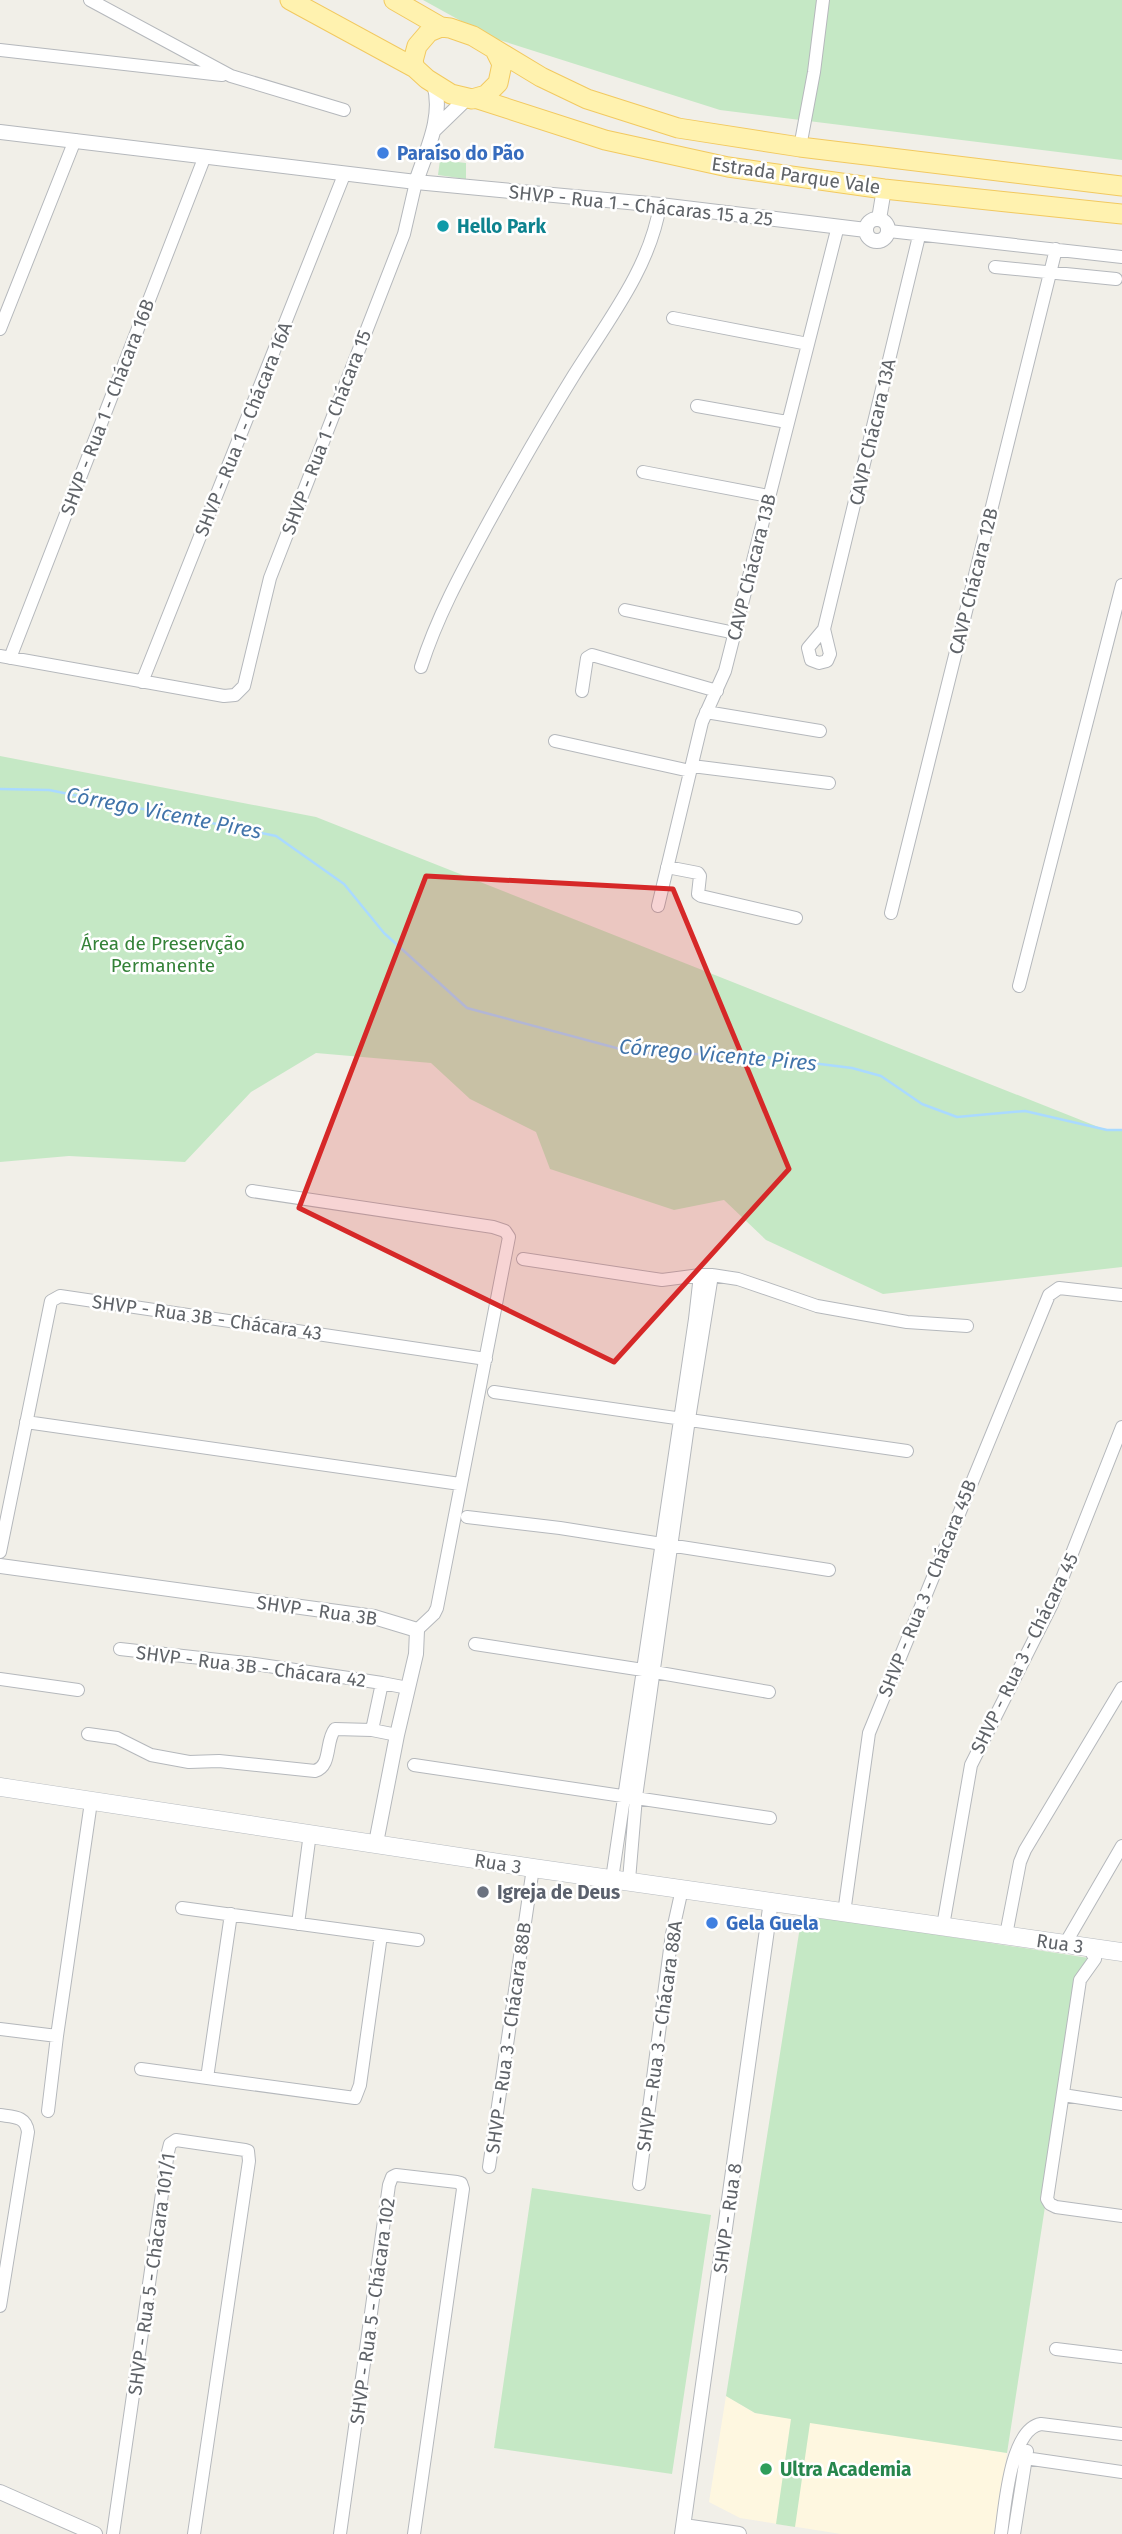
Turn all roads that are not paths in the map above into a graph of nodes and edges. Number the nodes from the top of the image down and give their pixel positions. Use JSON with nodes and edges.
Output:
{"nodes":[{"id":1,"x":90,"y":0,"type":"edge"},
{"id":2,"x":290,"y":0,"type":"edge"},
{"id":3,"x":394,"y":0,"type":"edge"},
{"id":4,"x":823,"y":0,"type":"edge"},
{"id":5,"x":441,"y":27,"type":"junction"},
{"id":6,"x":0,"y":50,"type":"edge"},
{"id":7,"x":496,"y":52,"type":"junction"},
{"id":8,"x":415,"y":68,"type":"junction"},
{"id":9,"x":231,"y":76,"type":"junction"},
{"id":10,"x":434,"y":84,"type":"junction"},
{"id":11,"x":472,"y":99,"type":"junction"},
{"id":12,"x":344,"y":110,"type":"dead end"},
{"id":13,"x":433,"y":131,"type":"junction"},
{"id":14,"x":0,"y":132,"type":"edge"},
{"id":15,"x":75,"y":140,"type":"junction"},
{"id":16,"x":800,"y":147,"type":"junction"},
{"id":17,"x":205,"y":156,"type":"junction"},
{"id":18,"x":344,"y":175,"type":"junction"},
{"id":19,"x":416,"y":181,"type":"junction"},
{"id":20,"x":1122,"y":186,"type":"edge"},
{"id":21,"x":884,"y":188,"type":"junction"},
{"id":22,"x":660,"y":205,"type":"junction"},
{"id":23,"x":1122,"y":214,"type":"edge"},
{"id":24,"x":884,"y":225,"type":"junction"},
{"id":25,"x":838,"y":226,"type":"junction"},
{"id":26,"x":866,"y":230,"type":"junction"},
{"id":27,"x":919,"y":236,"type":"junction"},
{"id":28,"x":1056,"y":249,"type":"junction"},
{"id":29,"x":1093,"y":253,"type":"junction"},
{"id":30,"x":1122,"y":257,"type":"edge"},
{"id":31,"x":995,"y":267,"type":"dead end"},
{"id":32,"x":1051,"y":271,"type":"junction"},
{"id":33,"x":1090,"y":276,"type":"junction"},
{"id":34,"x":1116,"y":279,"type":"dead end"},
{"id":35,"x":673,"y":318,"type":"dead end"},
{"id":36,"x":0,"y":329,"type":"edge"},
{"id":37,"x":808,"y":344,"type":"junction"},
{"id":38,"x":697,"y":406,"type":"dead end"},
{"id":39,"x":788,"y":422,"type":"junction"},
{"id":40,"x":643,"y":472,"type":"dead end"},
{"id":41,"x":768,"y":496,"type":"junction"},
{"id":42,"x":1122,"y":585,"type":"edge"},
{"id":43,"x":625,"y":610,"type":"dead end"},
{"id":44,"x":824,"y":629,"type":"dead end"},
{"id":45,"x":735,"y":633,"type":"junction"},
{"id":46,"x":5,"y":657,"type":"edge"},
{"id":47,"x":421,"y":667,"type":"dead end"},
{"id":48,"x":142,"y":682,"type":"junction"},
{"id":49,"x":582,"y":691,"type":"dead end"},
{"id":50,"x":716,"y":691,"type":"junction"},
{"id":51,"x":706,"y":712,"type":"junction"},
{"id":52,"x":820,"y":731,"type":"dead end"},
{"id":53,"x":555,"y":740,"type":"dead end"},
{"id":54,"x":691,"y":769,"type":"junction"},
{"id":55,"x":829,"y":783,"type":"dead end"},
{"id":56,"x":667,"y":867,"type":"junction"},
{"id":57,"x":658,"y":906,"type":"dead end"},
{"id":58,"x":891,"y":913,"type":"dead end"},
{"id":59,"x":796,"y":918,"type":"dead end"},
{"id":60,"x":1019,"y":986,"type":"dead end"},
{"id":61,"x":252,"y":1191,"type":"dead end"},
{"id":62,"x":523,"y":1259,"type":"dead end"},
{"id":63,"x":706,"y":1275,"type":"junction"},
{"id":64,"x":1122,"y":1295,"type":"edge"},
{"id":65,"x":967,"y":1326,"type":"dead end"},
{"id":66,"x":486,"y":1359,"type":"junction"},
{"id":67,"x":494,"y":1392,"type":"dead end"},
{"id":68,"x":684,"y":1418,"type":"junction"},
{"id":69,"x":26,"y":1422,"type":"junction"},
{"id":70,"x":1122,"y":1427,"type":"edge"},
{"id":71,"x":907,"y":1451,"type":"dead end"},
{"id":72,"x":460,"y":1484,"type":"junction"},
{"id":73,"x":467,"y":1517,"type":"dead end"},
{"id":74,"x":667,"y":1545,"type":"junction"},
{"id":75,"x":0,"y":1552,"type":"edge"},
{"id":76,"x":0,"y":1566,"type":"edge"},
{"id":77,"x":829,"y":1570,"type":"dead end"},
{"id":78,"x":417,"y":1630,"type":"junction"},
{"id":79,"x":475,"y":1644,"type":"dead end"},
{"id":80,"x":120,"y":1649,"type":"dead end"},
{"id":81,"x":649,"y":1671,"type":"junction"},
{"id":82,"x":0,"y":1679,"type":"edge"},
{"id":83,"x":382,"y":1683,"type":"junction"},
{"id":84,"x":408,"y":1688,"type":"junction"},
{"id":85,"x":1122,"y":1688,"type":"edge"},
{"id":86,"x":78,"y":1690,"type":"dead end"},
{"id":87,"x":769,"y":1692,"type":"dead end"},
{"id":88,"x":372,"y":1730,"type":"junction"},
{"id":89,"x":88,"y":1734,"type":"dead end"},
{"id":90,"x":397,"y":1735,"type":"junction"},
{"id":91,"x":414,"y":1765,"type":"dead end"},
{"id":92,"x":0,"y":1787,"type":"edge"},
{"id":93,"x":630,"y":1796,"type":"junction"},
{"id":94,"x":91,"y":1802,"type":"junction"},
{"id":95,"x":770,"y":1818,"type":"dead end"},
{"id":96,"x":619,"y":1829,"type":"junction"},
{"id":97,"x":633,"y":1832,"type":"junction"},
{"id":98,"x":310,"y":1833,"type":"junction"},
{"id":99,"x":376,"y":1843,"type":"junction"},
{"id":100,"x":1122,"y":1846,"type":"edge"},
{"id":101,"x":533,"y":1868,"type":"junction"},
{"id":102,"x":620,"y":1879,"type":"junction"},
{"id":103,"x":682,"y":1889,"type":"junction"},
{"id":104,"x":771,"y":1901,"type":"junction"},
{"id":105,"x":181,"y":1908,"type":"dead end"},
{"id":106,"x":844,"y":1913,"type":"junction"},
{"id":107,"x":232,"y":1914,"type":"junction"},
{"id":108,"x":298,"y":1924,"type":"junction"},
{"id":109,"x":943,"y":1926,"type":"junction"},
{"id":110,"x":381,"y":1934,"type":"junction"},
{"id":111,"x":1006,"y":1935,"type":"junction"},
{"id":112,"x":418,"y":1940,"type":"dead end"},
{"id":113,"x":1065,"y":1944,"type":"junction"},
{"id":114,"x":1089,"y":1947,"type":"junction"},
{"id":115,"x":1122,"y":1952,"type":"edge"},
{"id":116,"x":0,"y":2029,"type":"edge"},
{"id":117,"x":57,"y":2036,"type":"junction"},
{"id":118,"x":141,"y":2068,"type":"dead end"},
{"id":119,"x":206,"y":2078,"type":"junction"},
{"id":120,"x":1063,"y":2095,"type":"junction"},
{"id":121,"x":1122,"y":2104,"type":"edge"},
{"id":122,"x":48,"y":2110,"type":"dead end"},
{"id":123,"x":0,"y":2115,"type":"edge"},
{"id":124,"x":489,"y":2167,"type":"dead end"},
{"id":125,"x":639,"y":2184,"type":"dead end"},
{"id":126,"x":1122,"y":2216,"type":"edge"},
{"id":127,"x":0,"y":2306,"type":"edge"},
{"id":128,"x":1056,"y":2349,"type":"dead end"},
{"id":129,"x":1122,"y":2357,"type":"edge"},
{"id":130,"x":1122,"y":2434,"type":"edge"},
{"id":131,"x":1023,"y":2442,"type":"junction"},
{"id":132,"x":1026,"y":2458,"type":"junction"},
{"id":133,"x":1122,"y":2472,"type":"edge"},
{"id":134,"x":1015,"y":2490,"type":"junction"},
{"id":135,"x":0,"y":2492,"type":"edge"},
{"id":136,"x":70,"y":2529,"type":"edge"},
{"id":137,"x":683,"y":2530,"type":"edge"},
{"id":138,"x":94,"y":2534,"type":"edge"},
{"id":139,"x":113,"y":2534,"type":"edge"},
{"id":140,"x":194,"y":2534,"type":"edge"},
{"id":141,"x":340,"y":2534,"type":"edge"},
{"id":142,"x":414,"y":2534,"type":"edge"},
{"id":143,"x":739,"y":2534,"type":"edge"},
{"id":144,"x":1001,"y":2534,"type":"edge"},
{"id":145,"x":1014,"y":2534,"type":"edge"}],
"edges":[{"from":1,"to":9,"type":"street"},
{"from":2,"to":8,"type":"main road"},
{"from":3,"to":5,"type":"main road"},
{"from":4,"to":16,"type":"street"},
{"from":5,"to":7,"type":"main road"},
{"from":5,"to":8,"type":"main road"},
{"from":6,"to":9,"type":"street"},
{"from":7,"to":11,"type":"main road"},
{"from":7,"to":16,"type":"main road","name":"Estrada Parque Vale"},
{"from":8,"to":10,"type":"main road"},
{"from":9,"to":12,"type":"street"},
{"from":10,"to":11,"type":"main road"},
{"from":10,"to":13,"type":"street"},
{"from":11,"to":13,"type":"street"},
{"from":11,"to":21,"type":"main road","name":"Estrada Parque Vale"},
{"from":13,"to":19,"type":"street"},
{"from":14,"to":15,"type":"street","name":"SHVP - Rua 1 - Chácaras 15 a 25"},
{"from":15,"to":17,"type":"street","name":"SHVP - Rua 1 - Chácaras 15 a 25"},
{"from":15,"to":36,"type":"street"},
{"from":16,"to":20,"type":"main road","name":"Estrada Parque Vale"},
{"from":17,"to":18,"type":"street","name":"SHVP - Rua 1 - Chácaras 15 a 25"},
{"from":17,"to":46,"type":"street","name":"SHVP - Rua 1 - Chácara 16B"},
{"from":18,"to":19,"type":"street","name":"SHVP - Rua 1 - Chácaras 15 a 25"},
{"from":18,"to":48,"type":"street","name":"SHVP - Rua 1 - Chácara 16A"},
{"from":19,"to":22,"type":"street","name":"SHVP - Rua 1 - Chácaras 15 a 25"},
{"from":19,"to":48,"type":"street","name":"SHVP - Rua 1 - Chácara 15"},
{"from":21,"to":23,"type":"main road","name":"Estrada Parque Vale"},
{"from":21,"to":24,"type":"street"},
{"from":22,"to":25,"type":"street","name":"SHVP - Rua 1 - Chácaras 15 a 25"},
{"from":22,"to":47,"type":"street"},
{"from":24,"to":26,"type":"street"},
{"from":24,"to":26,"type":"street"},
{"from":24,"to":27,"type":"street"},
{"from":25,"to":26,"type":"street","name":"SHVP - Rua 1 - Chácaras 15 a 25"},
{"from":25,"to":37,"type":"street","name":"CAVP Chácara 13B"},
{"from":27,"to":28,"type":"street"},
{"from":27,"to":44,"type":"street","name":"CAVP Chácara 13A"},
{"from":28,"to":29,"type":"street"},
{"from":28,"to":32,"type":"street","name":"CAVP Chácara 12B"},
{"from":29,"to":30,"type":"street"},
{"from":29,"to":33,"type":"street"},
{"from":31,"to":32,"type":"street"},
{"from":32,"to":33,"type":"street"},
{"from":32,"to":58,"type":"street","name":"CAVP Chácara 12B"},
{"from":33,"to":34,"type":"street"},
{"from":35,"to":37,"type":"street"},
{"from":37,"to":39,"type":"street","name":"CAVP Chácara 13B"},
{"from":38,"to":39,"type":"street"},
{"from":39,"to":41,"type":"street","name":"CAVP Chácara 13B"},
{"from":40,"to":41,"type":"street"},
{"from":41,"to":45,"type":"street","name":"CAVP Chácara 13B"},
{"from":42,"to":60,"type":"street"},
{"from":43,"to":45,"type":"street"},
{"from":45,"to":50,"type":"street","name":"CAVP Chácara 13B"},
{"from":46,"to":48,"type":"street"},
{"from":49,"to":50,"type":"street"},
{"from":50,"to":51,"type":"street","name":"CAVP Chácara 13B"},
{"from":51,"to":52,"type":"street"},
{"from":51,"to":54,"type":"street","name":"CAVP Chácara 13B"},
{"from":53,"to":54,"type":"street"},
{"from":54,"to":55,"type":"street"},
{"from":54,"to":56,"type":"street","name":"CAVP Chácara 13B"},
{"from":56,"to":57,"type":"street","name":"CAVP Chácara 13B"},
{"from":56,"to":59,"type":"street"},
{"from":61,"to":66,"type":"street"},
{"from":62,"to":63,"type":"street"},
{"from":63,"to":65,"type":"street"},
{"from":63,"to":68,"type":"street"},
{"from":64,"to":106,"type":"street","name":"SHVP - Rua 3 - Chácara 45B"},
{"from":66,"to":69,"type":"street","name":"SHVP - Rua 3B - Chácara 43"},
{"from":66,"to":72,"type":"street"},
{"from":67,"to":68,"type":"street"},
{"from":68,"to":71,"type":"street"},
{"from":68,"to":74,"type":"street"},
{"from":69,"to":72,"type":"street"},
{"from":69,"to":75,"type":"street","name":"SHVP - Rua 3B - Chácara 43"},
{"from":70,"to":109,"type":"street","name":"SHVP - Rua 3 - Chácara 45"},
{"from":72,"to":78,"type":"street"},
{"from":73,"to":74,"type":"street"},
{"from":74,"to":77,"type":"street"},
{"from":74,"to":81,"type":"street"},
{"from":76,"to":78,"type":"street","name":"SHVP - Rua 3B"},
{"from":78,"to":84,"type":"street"},
{"from":79,"to":81,"type":"street"},
{"from":80,"to":83,"type":"street","name":"SHVP - Rua 3B - Chácara 42"},
{"from":81,"to":87,"type":"street"},
{"from":81,"to":93,"type":"street"},
{"from":82,"to":86,"type":"street"},
{"from":83,"to":84,"type":"street","name":"SHVP - Rua 3B - Chácara 42"},
{"from":83,"to":88,"type":"street","name":"SHVP - Rua 3B - Chácara 42"},
{"from":84,"to":90,"type":"street"},
{"from":85,"to":111,"type":"street"},
{"from":88,"to":89,"type":"street"},
{"from":88,"to":90,"type":"street"},
{"from":90,"to":99,"type":"street"},
{"from":91,"to":93,"type":"street"},
{"from":92,"to":94,"type":"main road","name":"Rua 3"},
{"from":93,"to":95,"type":"street"},
{"from":93,"to":96,"type":"street"},
{"from":93,"to":97,"type":"street"},
{"from":94,"to":98,"type":"main road","name":"Rua 3"},
{"from":94,"to":117,"type":"street"},
{"from":96,"to":97,"type":"street"},
{"from":96,"to":102,"type":"street"},
{"from":97,"to":102,"type":"street"},
{"from":98,"to":99,"type":"main road","name":"Rua 3"},
{"from":98,"to":108,"type":"street"},
{"from":99,"to":101,"type":"main road","name":"Rua 3"},
{"from":100,"to":113,"type":"street"},
{"from":101,"to":102,"type":"main road","name":"Rua 3"},
{"from":101,"to":124,"type":"street","name":"SHVP - Rua 3 - Chácara 88B"},
{"from":102,"to":103,"type":"main road","name":"Rua 3"},
{"from":103,"to":104,"type":"main road","name":"Rua 3"},
{"from":103,"to":125,"type":"street","name":"SHVP - Rua 3 - Chácara 88A"},
{"from":104,"to":106,"type":"main road","name":"Rua 3"},
{"from":104,"to":137,"type":"street","name":"SHVP - Rua 8"},
{"from":105,"to":107,"type":"street"},
{"from":106,"to":109,"type":"main road","name":"Rua 3"},
{"from":107,"to":108,"type":"street"},
{"from":107,"to":119,"type":"street"},
{"from":108,"to":110,"type":"street"},
{"from":109,"to":111,"type":"main road","name":"Rua 3"},
{"from":110,"to":112,"type":"street"},
{"from":110,"to":119,"type":"street"},
{"from":111,"to":113,"type":"main road","name":"Rua 3"},
{"from":113,"to":114,"type":"main road","name":"Rua 3"},
{"from":114,"to":115,"type":"main road","name":"Rua 3"},
{"from":114,"to":120,"type":"street"},
{"from":116,"to":117,"type":"street"},
{"from":117,"to":122,"type":"street"},
{"from":118,"to":119,"type":"street"},
{"from":120,"to":121,"type":"street"},
{"from":120,"to":126,"type":"street"},
{"from":123,"to":127,"type":"street"},
{"from":128,"to":129,"type":"street"},
{"from":130,"to":131,"type":"street"},
{"from":131,"to":132,"type":"street"},
{"from":131,"to":134,"type":"street"},
{"from":132,"to":133,"type":"street"},
{"from":132,"to":134,"type":"street"},
{"from":134,"to":144,"type":"street"},
{"from":134,"to":145,"type":"street"},
{"from":135,"to":136,"type":"street"},
{"from":136,"to":138,"type":"street"},
{"from":137,"to":143,"type":"street"},
{"from":139,"to":140,"type":"street","name":"SHVP - Rua 5 - Chácara 101/1"},
{"from":141,"to":142,"type":"street","name":"SHVP - Rua 5 - Chácara 102"}]}
